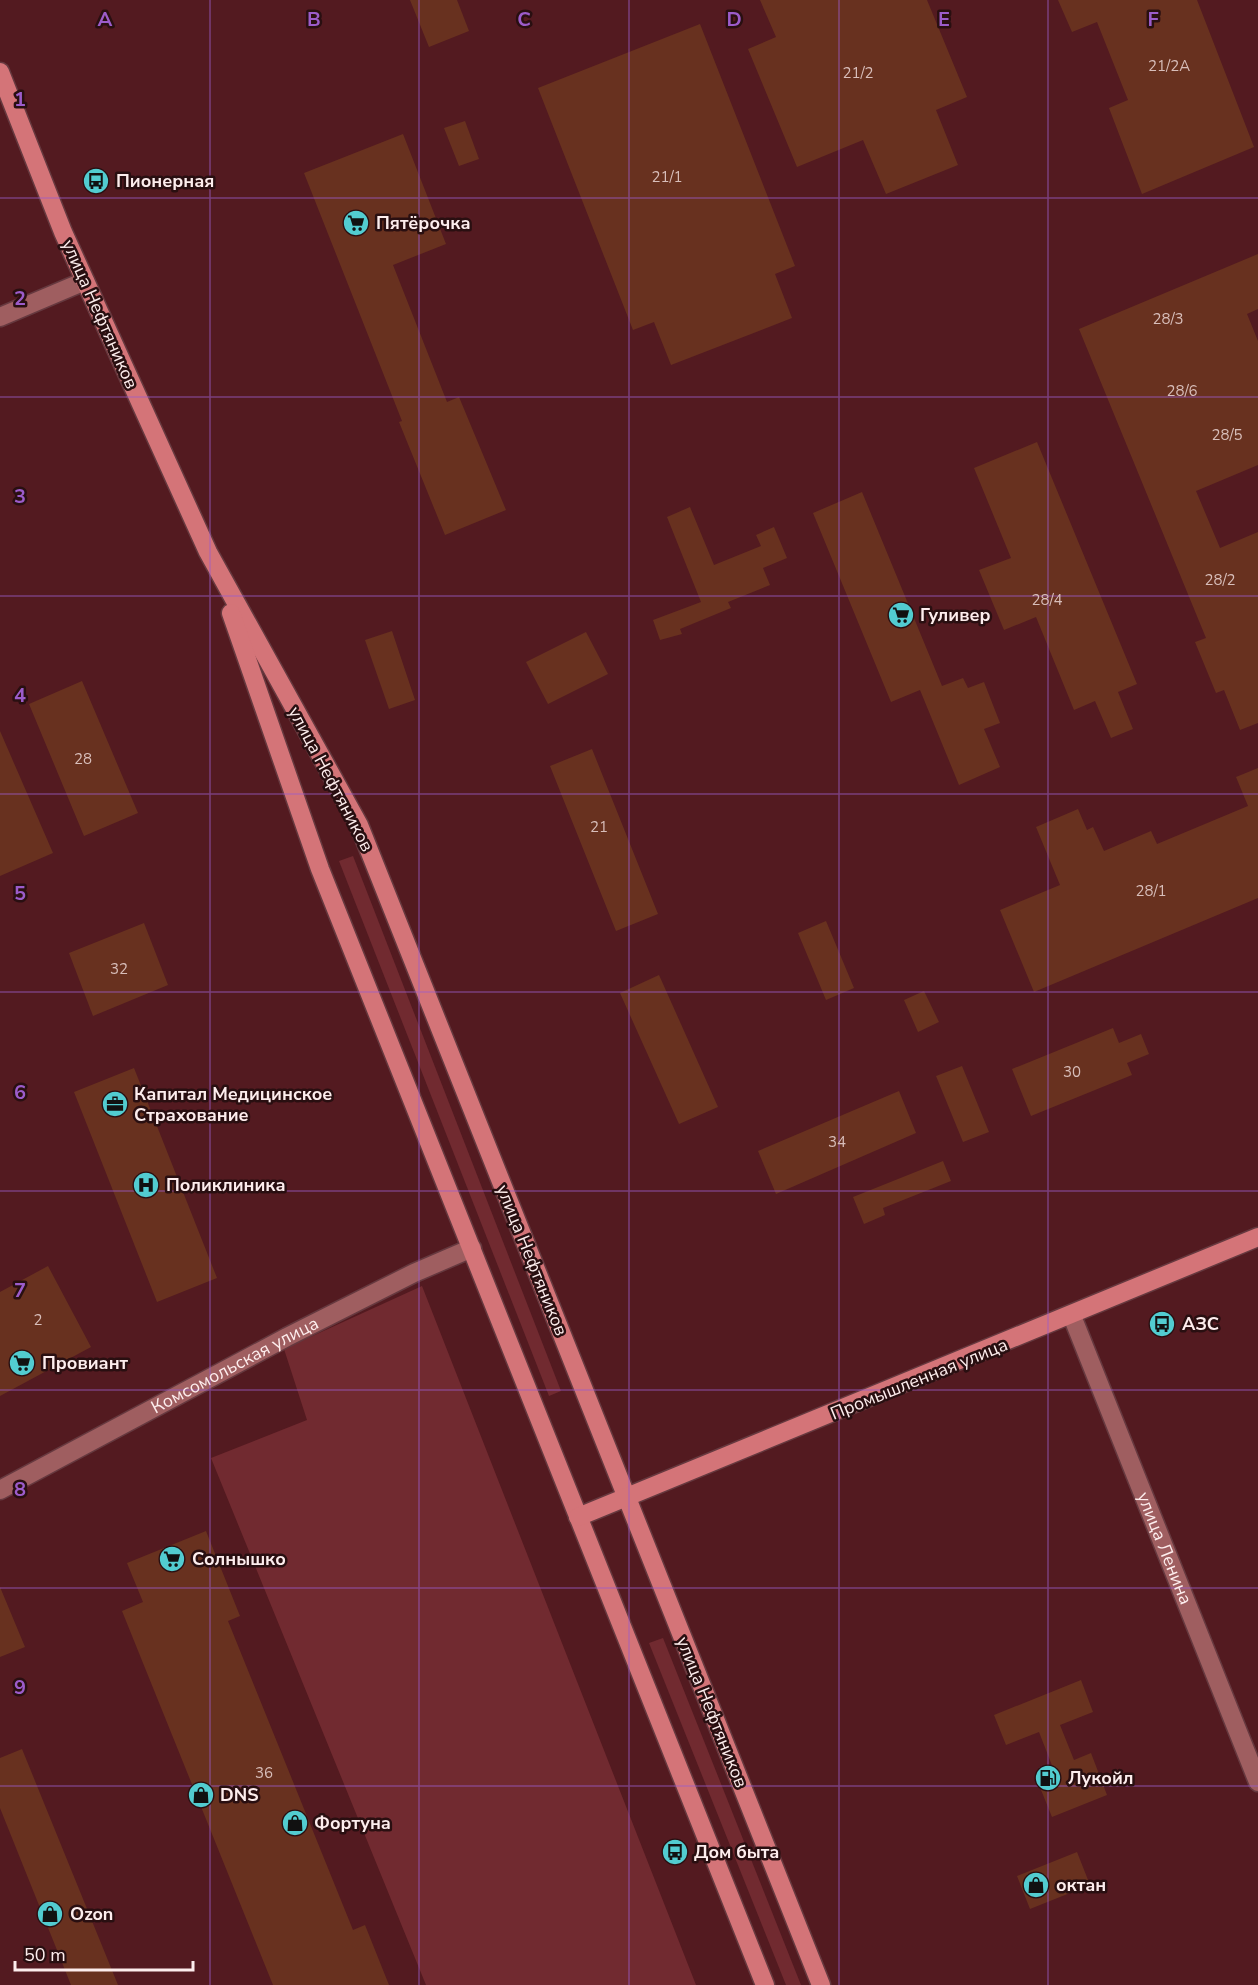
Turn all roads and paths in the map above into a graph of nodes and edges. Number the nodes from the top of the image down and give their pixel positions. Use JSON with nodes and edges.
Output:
{"nodes":[{"id":1,"x":0,"y":72,"type":"edge"},
{"id":2,"x":85,"y":281,"type":"junction"},
{"id":3,"x":0,"y":317,"type":"edge"},
{"id":4,"x":208,"y":552,"type":"junction"},
{"id":5,"x":1258,"y":1237,"type":"edge"},
{"id":6,"x":472,"y":1248,"type":"junction"},
{"id":7,"x":1072,"y":1316,"type":"junction"},
{"id":8,"x":0,"y":1490,"type":"edge"},
{"id":9,"x":627,"y":1497,"type":"junction"},
{"id":10,"x":578,"y":1517,"type":"junction"},
{"id":11,"x":1258,"y":1782,"type":"edge"},
{"id":12,"x":765,"y":1985,"type":"edge"},
{"id":13,"x":821,"y":1985,"type":"edge"}],
"edges":[{"from":1,"to":2,"type":"main road","name":"улица Нефтяников"},
{"from":2,"to":3,"type":"street"},
{"from":2,"to":4,"type":"main road","name":"улица Нефтяников"},
{"from":4,"to":6,"type":"main road","name":"улица Нефтяников"},
{"from":4,"to":9,"type":"main road","name":"улица Нефтяников"},
{"from":5,"to":7,"type":"main road","name":"Промышленная улица"},
{"from":6,"to":8,"type":"street","name":"Комсомольская улица"},
{"from":6,"to":10,"type":"main road","name":"улица Нефтяников"},
{"from":7,"to":9,"type":"main road","name":"Промышленная улица"},
{"from":7,"to":11,"type":"street","name":"улица Ленина"},
{"from":9,"to":10,"type":"main road","name":"Промышленная улица"},
{"from":9,"to":13,"type":"main road","name":"улица Нефтяников"},
{"from":10,"to":12,"type":"main road","name":"улица Нефтяников"}]}
